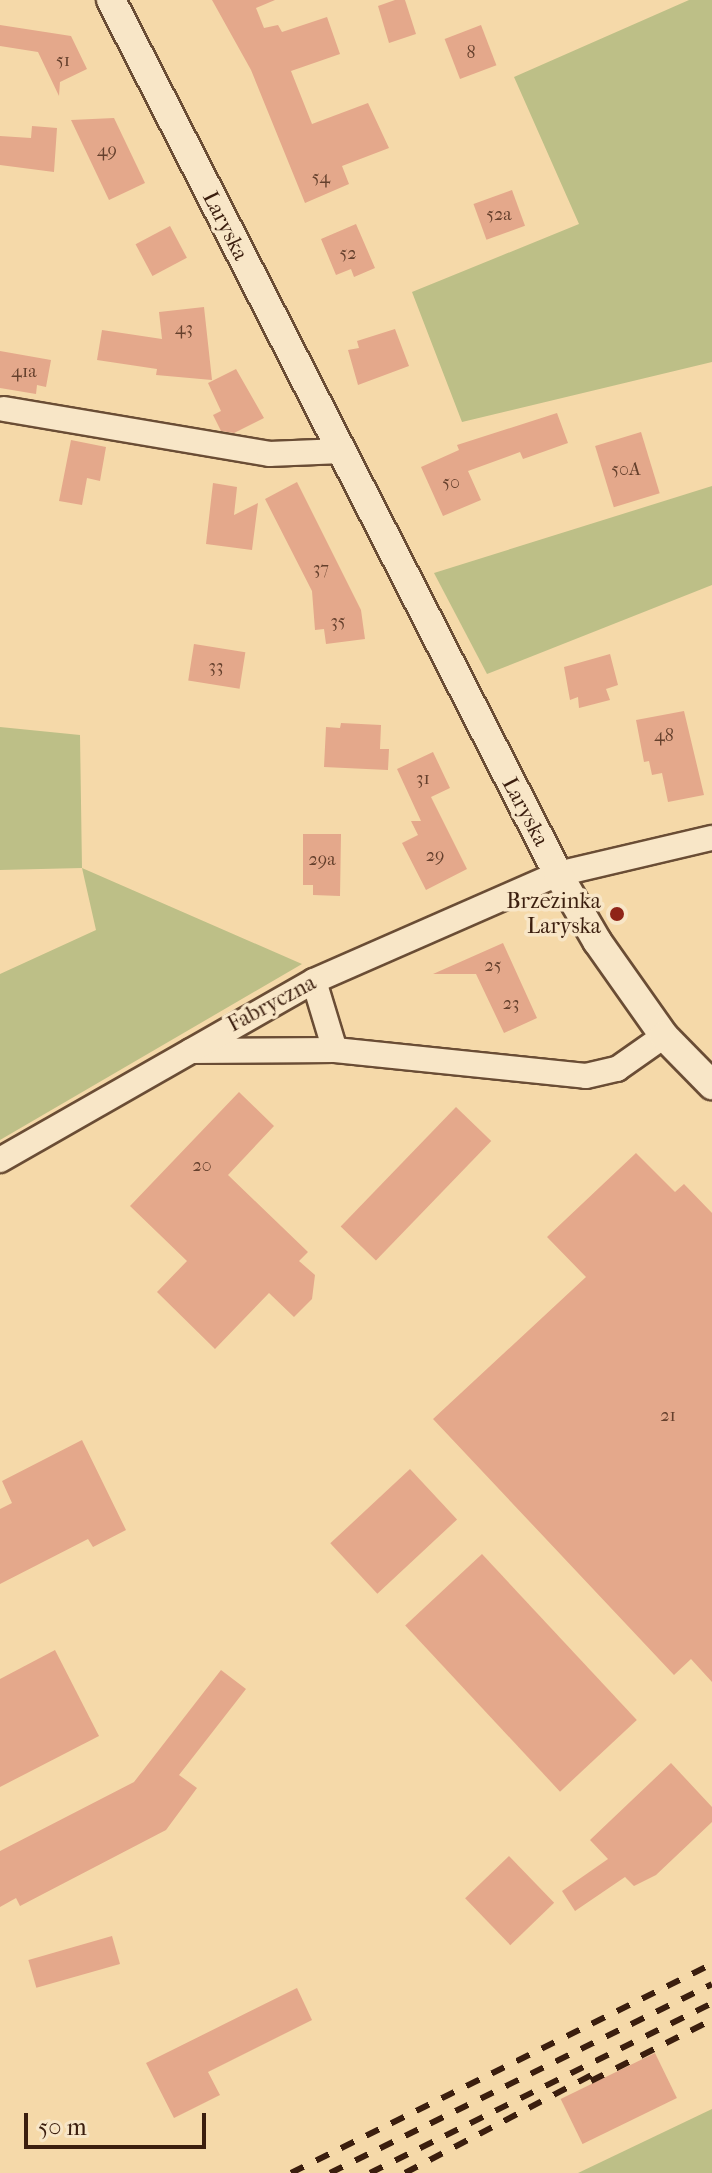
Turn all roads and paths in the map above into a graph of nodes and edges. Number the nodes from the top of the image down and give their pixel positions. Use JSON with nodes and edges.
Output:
{"nodes":[{"id":1,"x":111,"y":0,"type":"edge"},
{"id":2,"x":4,"y":409,"type":"dead end"},
{"id":3,"x":342,"y":451,"type":"junction"},
{"id":4,"x":712,"y":838,"type":"edge"},
{"id":5,"x":558,"y":874,"type":"junction"},
{"id":6,"x":314,"y":981,"type":"junction"},
{"id":7,"x":664,"y":1036,"type":"junction"},
{"id":8,"x":335,"y":1050,"type":"junction"},
{"id":9,"x":185,"y":1051,"type":"junction"},
{"id":10,"x":712,"y":1085,"type":"edge"},
{"id":11,"x":0,"y":1160,"type":"edge"}],
"edges":[{"from":1,"to":3,"type":"street","name":"Laryska"},
{"from":2,"to":3,"type":"street"},
{"from":3,"to":5,"type":"street","name":"Laryska"},
{"from":4,"to":5,"type":"street","name":"Laryska"},
{"from":5,"to":6,"type":"street","name":"Fabryczna"},
{"from":5,"to":7,"type":"street","name":"Laryska"},
{"from":6,"to":8,"type":"street"},
{"from":6,"to":9,"type":"street","name":"Fabryczna"},
{"from":7,"to":8,"type":"street"},
{"from":7,"to":10,"type":"street","name":"Laryska"},
{"from":8,"to":9,"type":"street"},
{"from":9,"to":11,"type":"street","name":"Fabryczna"}]}
